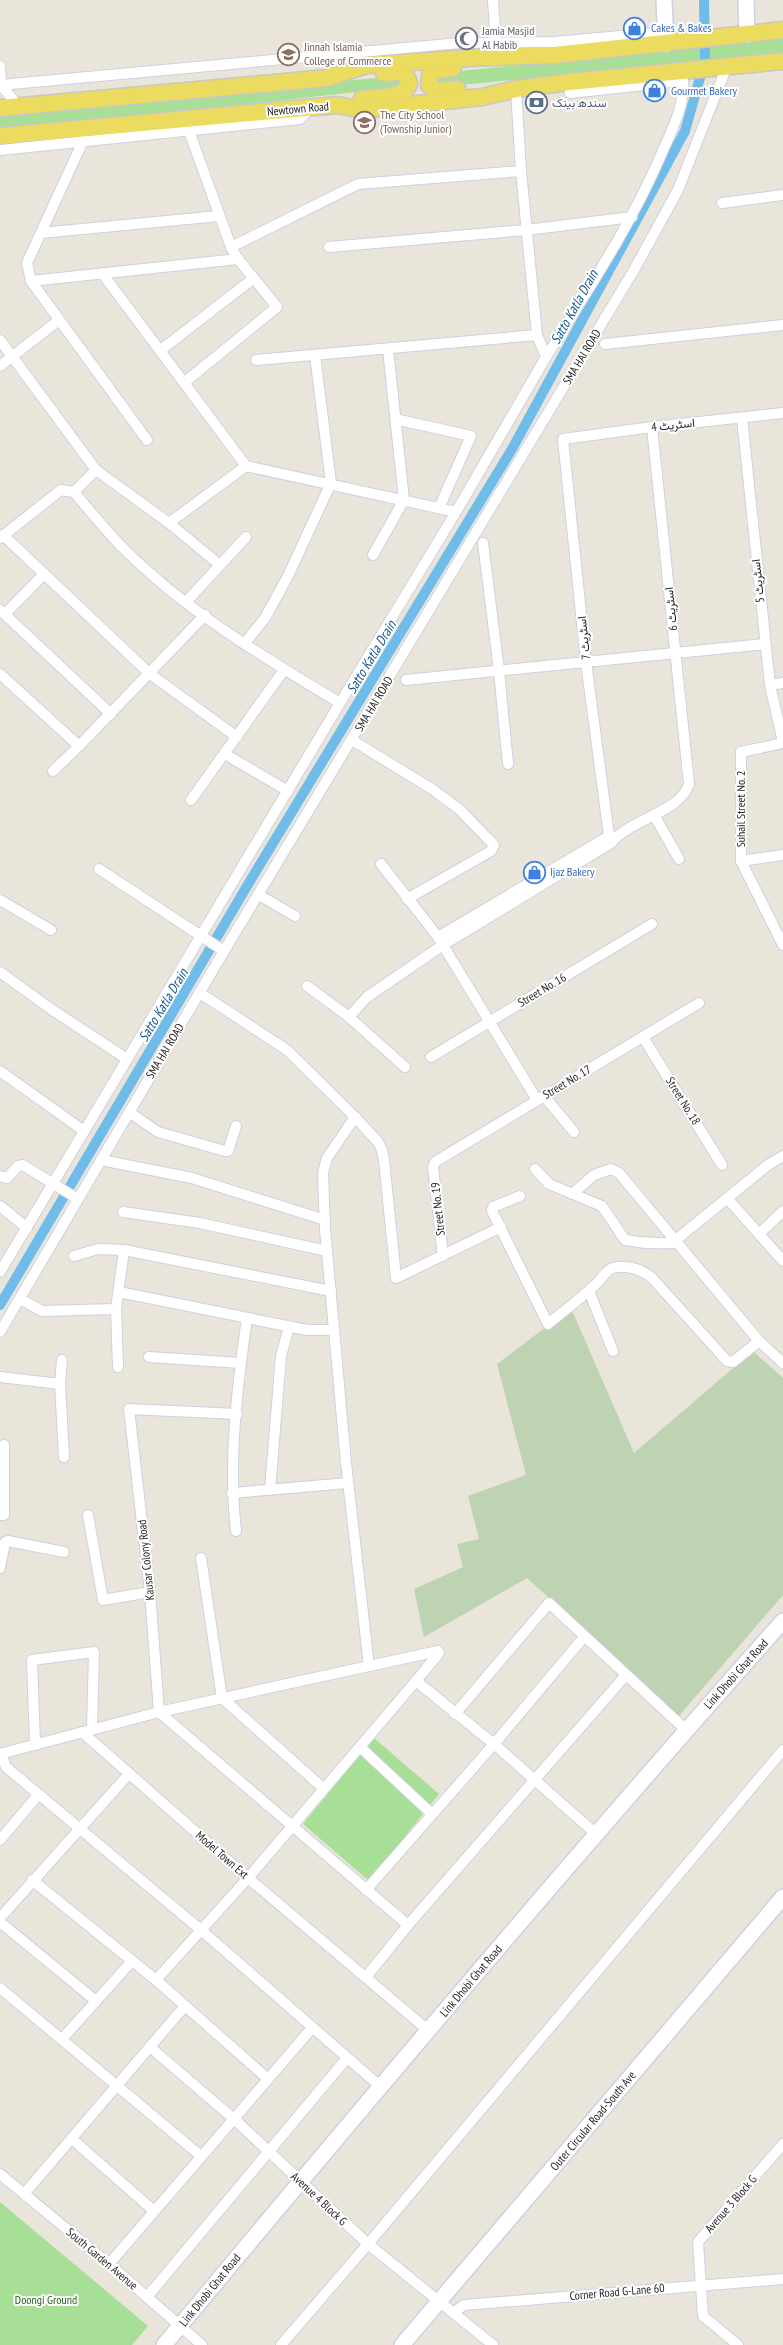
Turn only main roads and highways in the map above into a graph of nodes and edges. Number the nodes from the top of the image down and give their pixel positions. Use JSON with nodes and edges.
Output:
{"nodes":[{"id":1,"x":783,"y":30,"type":"edge"},
{"id":2,"x":496,"y":50,"type":"junction"},
{"id":3,"x":783,"y":60,"type":"edge"},
{"id":4,"x":327,"y":78,"type":"junction"},
{"id":5,"x":516,"y":89,"type":"junction"},
{"id":6,"x":337,"y":105,"type":"junction"},
{"id":7,"x":0,"y":108,"type":"edge"},
{"id":8,"x":0,"y":136,"type":"edge"}],
"edges":[{"from":1,"to":2,"type":"main road"},
{"from":2,"to":4,"type":"main road"},
{"from":2,"to":5,"type":"main road"},
{"from":3,"to":5,"type":"main road","name":"Newtown Road"},
{"from":4,"to":6,"type":"main road"},
{"from":4,"to":7,"type":"main road"},
{"from":5,"to":6,"type":"main road","name":"Newtown Road"},
{"from":6,"to":8,"type":"main road","name":"Newtown Road"}]}
